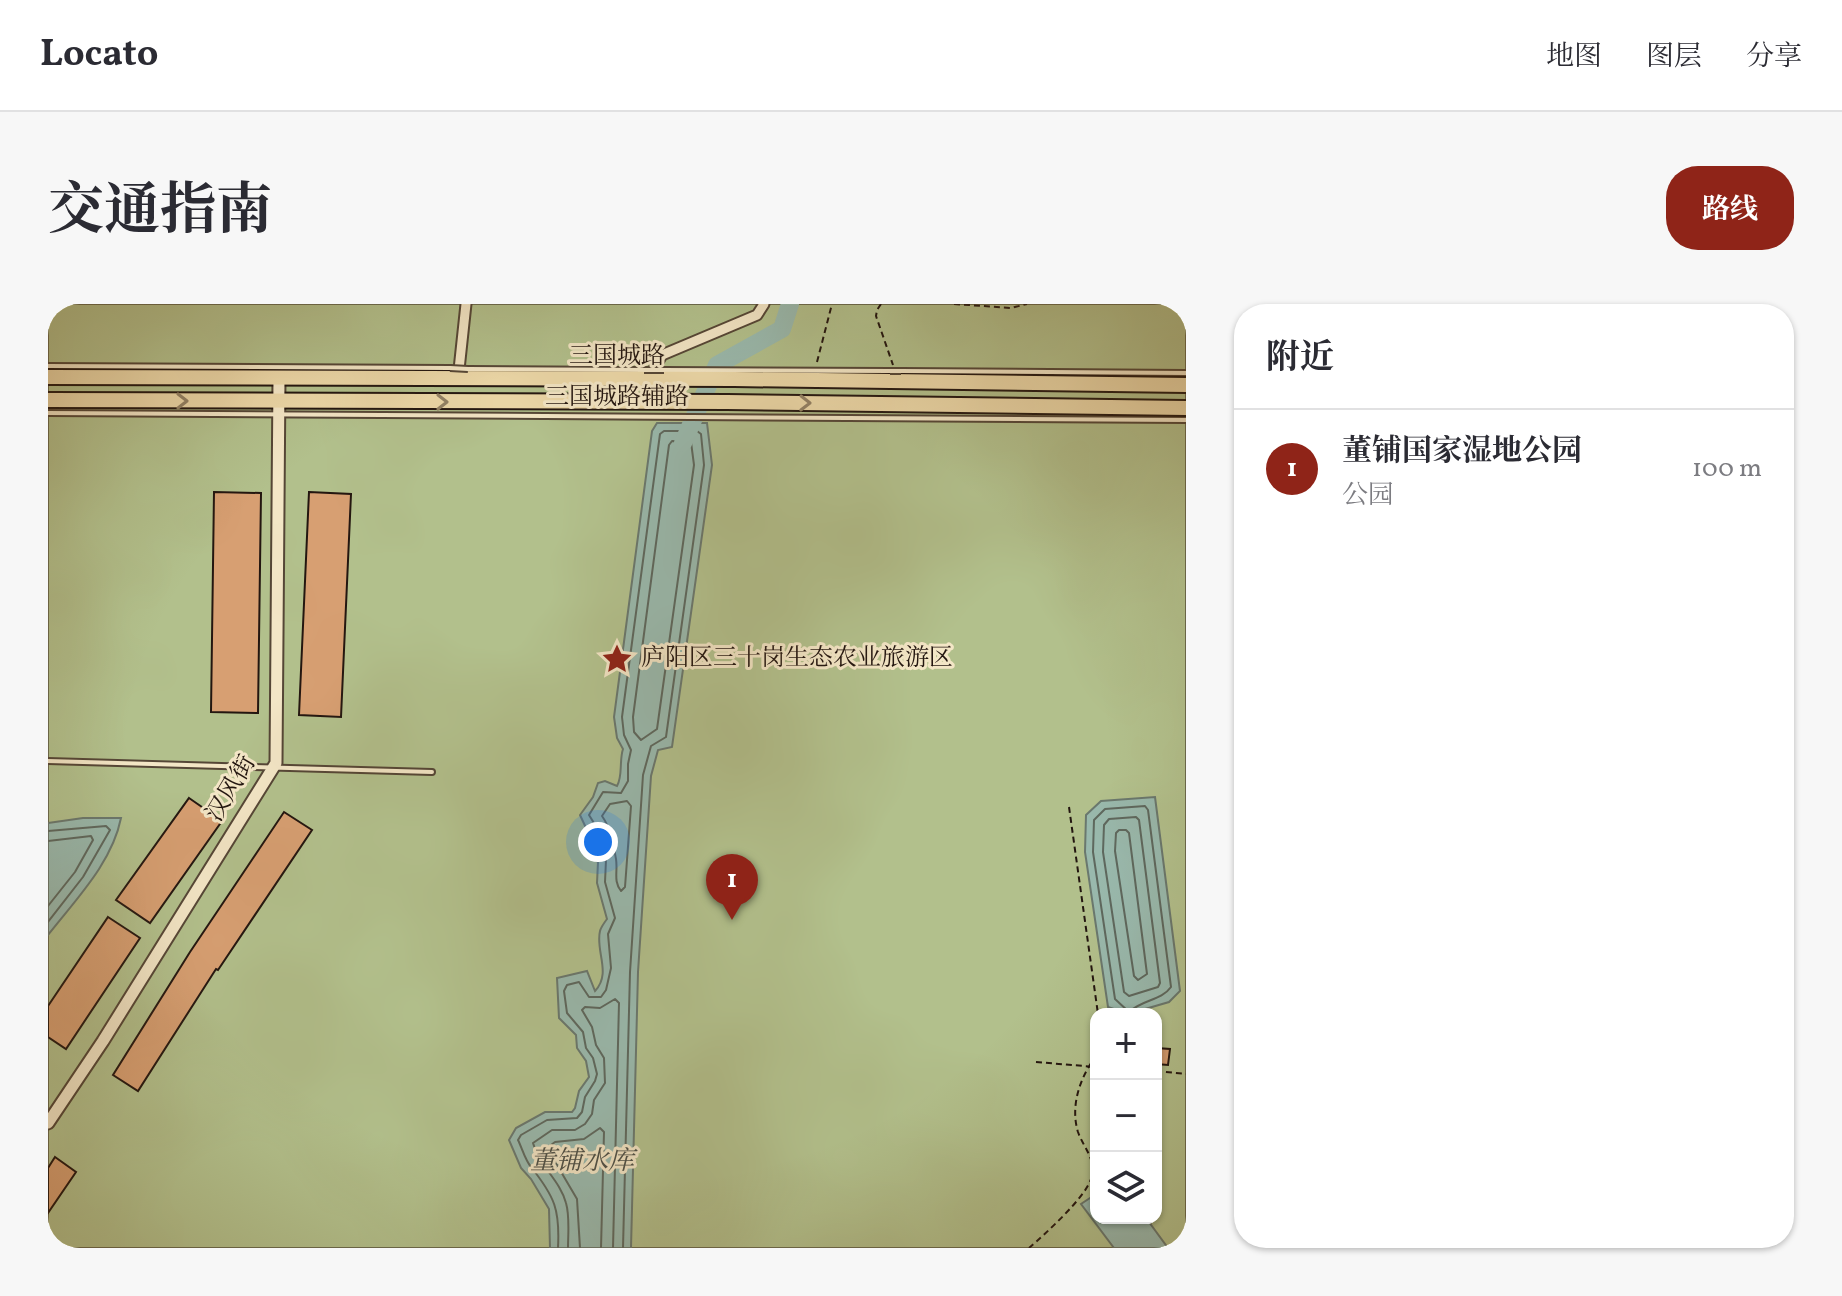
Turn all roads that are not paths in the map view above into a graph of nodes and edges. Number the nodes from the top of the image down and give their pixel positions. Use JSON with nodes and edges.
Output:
{"nodes":[{"id":1,"x":466,"y":304,"type":"edge"},
{"id":2,"x":764,"y":304,"type":"edge"},
{"id":3,"x":48,"y":366,"type":"edge"},
{"id":4,"x":458,"y":372,"type":"junction"},
{"id":5,"x":1186,"y":373,"type":"edge"},
{"id":6,"x":654,"y":374,"type":"junction"},
{"id":7,"x":896,"y":375,"type":"junction"},
{"id":8,"x":48,"y":377,"type":"edge"},
{"id":9,"x":279,"y":378,"type":"junction"},
{"id":10,"x":1186,"y":385,"type":"edge"},
{"id":11,"x":48,"y":400,"type":"edge"},
{"id":12,"x":279,"y":408,"type":"junction"},
{"id":13,"x":1186,"y":408,"type":"edge"},
{"id":14,"x":656,"y":410,"type":"junction"},
{"id":15,"x":48,"y":413,"type":"edge"},
{"id":16,"x":1186,"y":420,"type":"edge"},
{"id":17,"x":48,"y":761,"type":"edge"},
{"id":18,"x":273,"y":767,"type":"junction"},
{"id":19,"x":432,"y":772,"type":"dead end"},
{"id":20,"x":48,"y":1123,"type":"edge"}],
"edges":[{"from":1,"to":4,"type":"street"},
{"from":2,"to":6,"type":"street"},
{"from":3,"to":4,"type":"lane"},
{"from":4,"to":6,"type":"main road","name":"三国城路"},
{"from":4,"to":9,"type":"main road","name":"三国城路"},
{"from":5,"to":7,"type":"lane","name":"三国城路辅路"},
{"from":6,"to":7,"type":"main road","name":"三国城路"},
{"from":6,"to":7,"type":"lane","name":"三国城路辅路"},
{"from":7,"to":10,"type":"main road","name":"三国城路"},
{"from":8,"to":9,"type":"main road","name":"三国城路"},
{"from":9,"to":12,"type":"street","name":"汉风街"},
{"from":11,"to":12,"type":"main road","name":"三国城路","one_way":true},
{"from":12,"to":14,"type":"main road","name":"三国城路","one_way":true},
{"from":12,"to":15,"type":"lane"},
{"from":12,"to":18,"type":"street","name":"汉风街"},
{"from":14,"to":13,"type":"main road","name":"三国城路","one_way":true},
{"from":14,"to":16,"type":"lane","name":"三国城路辅路"},
{"from":17,"to":18,"type":"lane"},
{"from":18,"to":19,"type":"lane"},
{"from":18,"to":20,"type":"street","name":"汉风街"}]}
